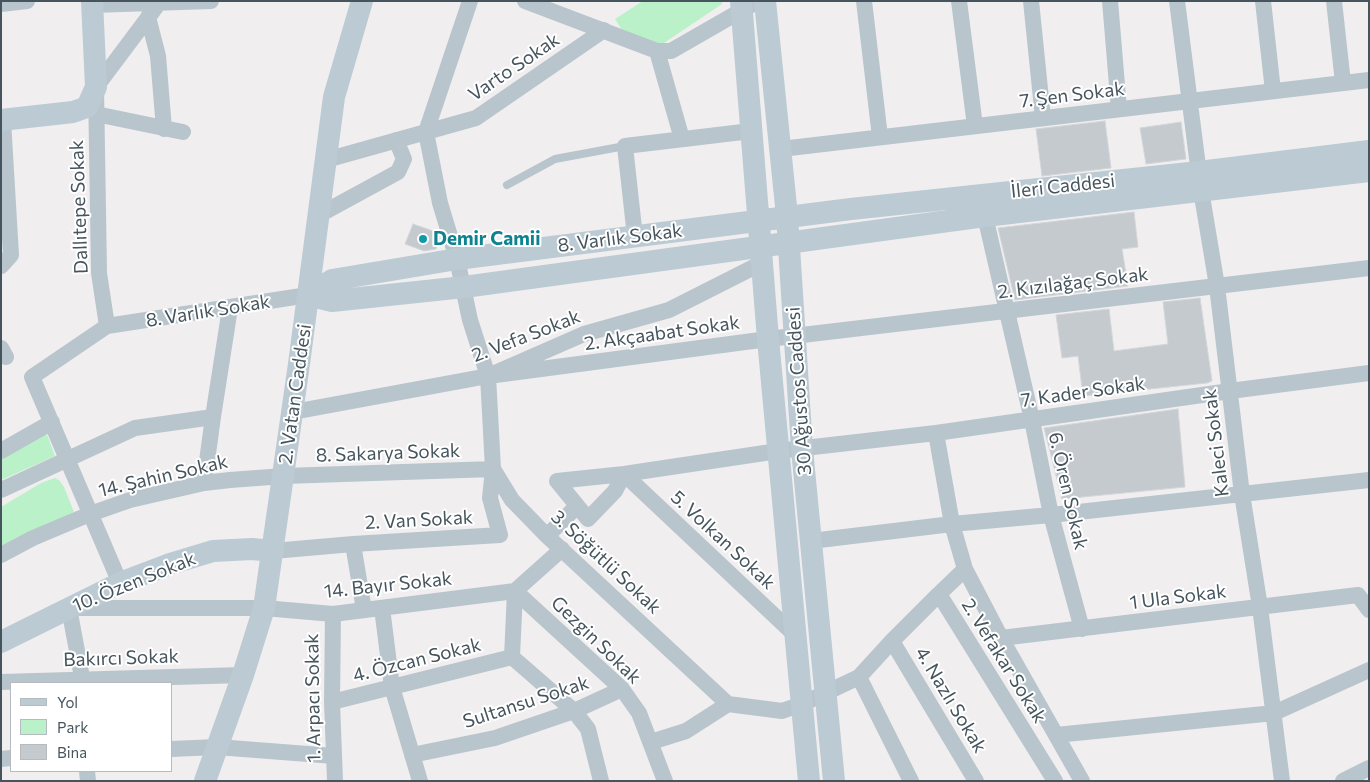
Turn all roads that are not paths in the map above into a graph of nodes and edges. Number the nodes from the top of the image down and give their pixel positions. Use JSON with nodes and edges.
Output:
{"nodes":[{"id":1,"x":27,"y":1,"type":"edge"},
{"id":2,"x":211,"y":1,"type":"edge"},
{"id":3,"x":362,"y":1,"type":"edge"},
{"id":4,"x":470,"y":1,"type":"edge"},
{"id":5,"x":526,"y":1,"type":"edge"},
{"id":6,"x":765,"y":1,"type":"edge"},
{"id":7,"x":864,"y":1,"type":"edge"},
{"id":8,"x":959,"y":1,"type":"edge"},
{"id":9,"x":1031,"y":1,"type":"edge"},
{"id":10,"x":1110,"y":1,"type":"edge"},
{"id":11,"x":1177,"y":1,"type":"edge"},
{"id":12,"x":1263,"y":1,"type":"edge"},
{"id":13,"x":1334,"y":1,"type":"edge"},
{"id":14,"x":92,"y":3,"type":"edge"},
{"id":15,"x":159,"y":3,"type":"junction"},
{"id":16,"x":1,"y":4,"type":"edge"},
{"id":17,"x":747,"y":5,"type":"edge"},
{"id":18,"x":148,"y":17,"type":"junction"},
{"id":19,"x":604,"y":30,"type":"junction"},
{"id":20,"x":657,"y":51,"type":"junction"},
{"id":21,"x":1369,"y":80,"type":"edge"},
{"id":22,"x":1344,"y":83,"type":"junction"},
{"id":23,"x":96,"y":87,"type":"junction"},
{"id":24,"x":1273,"y":91,"type":"junction"},
{"id":25,"x":1190,"y":101,"type":"junction"},
{"id":26,"x":1119,"y":109,"type":"junction"},
{"id":27,"x":96,"y":114,"type":"junction"},
{"id":28,"x":1043,"y":118,"type":"junction"},
{"id":29,"x":2,"y":120,"type":"edge"},
{"id":30,"x":976,"y":126,"type":"junction"},
{"id":31,"x":164,"y":129,"type":"junction"},
{"id":32,"x":183,"y":132,"type":"dead end"},
{"id":33,"x":426,"y":132,"type":"junction"},
{"id":34,"x":751,"y":132,"type":"junction"},
{"id":35,"x":880,"y":137,"type":"junction"},
{"id":36,"x":682,"y":139,"type":"junction"},
{"id":37,"x":396,"y":140,"type":"junction"},
{"id":38,"x":626,"y":146,"type":"junction"},
{"id":39,"x":781,"y":149,"type":"junction"},
{"id":40,"x":1369,"y":151,"type":"edge"},
{"id":41,"x":326,"y":160,"type":"junction"},
{"id":42,"x":1369,"y":171,"type":"edge"},
{"id":43,"x":1200,"y":181,"type":"junction"},
{"id":44,"x":507,"y":185,"type":"dead end"},
{"id":45,"x":319,"y":215,"type":"junction"},
{"id":46,"x":787,"y":216,"type":"junction"},
{"id":47,"x":985,"y":216,"type":"junction"},
{"id":48,"x":758,"y":221,"type":"junction"},
{"id":49,"x":635,"y":237,"type":"junction"},
{"id":50,"x":790,"y":243,"type":"junction"},
{"id":51,"x":762,"y":255,"type":"junction"},
{"id":52,"x":457,"y":259,"type":"junction"},
{"id":53,"x":1,"y":266,"type":"edge"},
{"id":54,"x":1369,"y":268,"type":"edge"},
{"id":55,"x":1217,"y":286,"type":"junction"},
{"id":56,"x":464,"y":287,"type":"junction"},
{"id":57,"x":308,"y":295,"type":"junction"},
{"id":58,"x":230,"y":308,"type":"junction"},
{"id":59,"x":1008,"y":311,"type":"junction"},
{"id":60,"x":107,"y":326,"type":"junction"},
{"id":61,"x":782,"y":337,"type":"junction"},
{"id":62,"x":1369,"y":374,"type":"edge"},
{"id":63,"x":488,"y":376,"type":"junction"},
{"id":64,"x":1230,"y":391,"type":"junction"},
{"id":65,"x":293,"y":412,"type":"junction"},
{"id":66,"x":213,"y":416,"type":"junction"},
{"id":67,"x":1032,"y":420,"type":"junction"},
{"id":68,"x":52,"y":422,"type":"junction"},
{"id":69,"x":936,"y":433,"type":"junction"},
{"id":70,"x":802,"y":449,"type":"junction"},
{"id":71,"x":1,"y":451,"type":"edge"},
{"id":72,"x":778,"y":451,"type":"junction"},
{"id":73,"x":67,"y":458,"type":"junction"},
{"id":74,"x":493,"y":469,"type":"junction"},
{"id":75,"x":624,"y":474,"type":"junction"},
{"id":76,"x":284,"y":476,"type":"junction"},
{"id":77,"x":1369,"y":480,"type":"edge"},
{"id":78,"x":204,"y":483,"type":"junction"},
{"id":79,"x":1,"y":490,"type":"edge"},
{"id":80,"x":1242,"y":494,"type":"junction"},
{"id":81,"x":577,"y":506,"type":"junction"},
{"id":82,"x":90,"y":514,"type":"junction"},
{"id":83,"x":1051,"y":515,"type":"junction"},
{"id":84,"x":952,"y":524,"type":"junction"},
{"id":85,"x":547,"y":536,"type":"junction"},
{"id":86,"x":811,"y":541,"type":"junction"},
{"id":87,"x":353,"y":544,"type":"junction"},
{"id":88,"x":562,"y":549,"type":"junction"},
{"id":89,"x":273,"y":551,"type":"junction"},
{"id":90,"x":1,"y":555,"type":"edge"},
{"id":91,"x":965,"y":569,"type":"junction"},
{"id":92,"x":120,"y":584,"type":"junction"},
{"id":93,"x":515,"y":591,"type":"junction"},
{"id":94,"x":1364,"y":591,"type":"edge"},
{"id":95,"x":939,"y":594,"type":"junction"},
{"id":96,"x":1260,"y":607,"type":"junction"},
{"id":97,"x":69,"y":608,"type":"junction"},
{"id":98,"x":264,"y":608,"type":"junction"},
{"id":99,"x":382,"y":608,"type":"junction"},
{"id":100,"x":364,"y":610,"type":"junction"},
{"id":101,"x":1369,"y":610,"type":"edge"},
{"id":102,"x":333,"y":614,"type":"junction"},
{"id":103,"x":1082,"y":629,"type":"junction"},
{"id":104,"x":795,"y":635,"type":"junction"},
{"id":105,"x":1001,"y":638,"type":"junction"},
{"id":106,"x":892,"y":641,"type":"junction"},
{"id":107,"x":1,"y":642,"type":"edge"},
{"id":108,"x":512,"y":656,"type":"junction"},
{"id":109,"x":1369,"y":670,"type":"edge"},
{"id":110,"x":243,"y":675,"type":"junction"},
{"id":111,"x":859,"y":677,"type":"junction"},
{"id":112,"x":83,"y":681,"type":"edge"},
{"id":113,"x":1,"y":682,"type":"edge"},
{"id":114,"x":392,"y":687,"type":"junction"},
{"id":115,"x":622,"y":689,"type":"junction"},
{"id":116,"x":826,"y":693,"type":"junction"},
{"id":117,"x":332,"y":702,"type":"junction"},
{"id":118,"x":728,"y":704,"type":"junction"},
{"id":119,"x":792,"y":707,"type":"junction"},
{"id":120,"x":574,"y":711,"type":"junction"},
{"id":121,"x":1274,"y":713,"type":"junction"},
{"id":122,"x":1056,"y":735,"type":"junction"},
{"id":123,"x":652,"y":742,"type":"junction"},
{"id":124,"x":217,"y":747,"type":"junction"},
{"id":125,"x":172,"y":749,"type":"edge"},
{"id":126,"x":412,"y":755,"type":"junction"},
{"id":127,"x":334,"y":756,"type":"junction"},
{"id":128,"x":1369,"y":768,"type":"edge"},
{"id":129,"x":205,"y":781,"type":"edge"},
{"id":130,"x":335,"y":781,"type":"edge"},
{"id":131,"x":420,"y":781,"type":"edge"},
{"id":132,"x":601,"y":781,"type":"edge"},
{"id":133,"x":665,"y":781,"type":"edge"},
{"id":134,"x":808,"y":781,"type":"edge"},
{"id":135,"x":834,"y":781,"type":"edge"},
{"id":136,"x":911,"y":781,"type":"edge"},
{"id":137,"x":976,"y":781,"type":"edge"},
{"id":138,"x":1055,"y":781,"type":"edge"},
{"id":139,"x":1082,"y":781,"type":"edge"},
{"id":140,"x":1282,"y":781,"type":"edge"},
{"id":141,"x":1343,"y":781,"type":"edge"}],
"edges":[{"from":1,"to":16,"type":"street"},
{"from":2,"to":15,"type":"street"},
{"from":3,"to":41,"type":"main road","name":"2. Vatan Caddesi"},
{"from":4,"to":33,"type":"street"},
{"from":5,"to":19,"type":"street"},
{"from":6,"to":39,"type":"main road","name":"30 Ağustos Caddesi"},
{"from":7,"to":35,"type":"street"},
{"from":8,"to":30,"type":"street"},
{"from":9,"to":28,"type":"street"},
{"from":10,"to":26,"type":"street"},
{"from":11,"to":25,"type":"street","name":"Kaleci Sokak"},
{"from":12,"to":24,"type":"street"},
{"from":13,"to":22,"type":"street"},
{"from":14,"to":15,"type":"street"},
{"from":14,"to":23,"type":"main road"},
{"from":15,"to":18,"type":"street"},
{"from":17,"to":20,"type":"street"},
{"from":17,"to":34,"type":"main road","name":"30 Ağustos Caddesi"},
{"from":18,"to":23,"type":"street"},
{"from":18,"to":31,"type":"street"},
{"from":19,"to":20,"type":"street"},
{"from":19,"to":33,"type":"street","name":"Varto Sokak"},
{"from":20,"to":36,"type":"street"},
{"from":21,"to":22,"type":"street","name":"7. Şen Sokak"},
{"from":22,"to":24,"type":"street","name":"7. Şen Sokak"},
{"from":23,"to":27,"type":"street","name":"Dallıtepe Sokak"},
{"from":23,"to":29,"type":"main road"},
{"from":24,"to":25,"type":"street","name":"7. Şen Sokak"},
{"from":25,"to":26,"type":"street","name":"7. Şen Sokak"},
{"from":25,"to":43,"type":"street","name":"Kaleci Sokak"},
{"from":26,"to":28,"type":"street","name":"7. Şen Sokak"},
{"from":27,"to":31,"type":"street"},
{"from":27,"to":60,"type":"street","name":"Dallıtepe Sokak"},
{"from":28,"to":30,"type":"street","name":"7. Şen Sokak"},
{"from":29,"to":53,"type":"street"},
{"from":30,"to":35,"type":"street","name":"7. Şen Sokak"},
{"from":31,"to":32,"type":"street"},
{"from":33,"to":37,"type":"street","name":"Varto Sokak"},
{"from":33,"to":52,"type":"street","name":"3. Söğütlü Sokak"},
{"from":34,"to":36,"type":"street"},
{"from":34,"to":48,"type":"main road","name":"30 Ağustos Caddesi"},
{"from":35,"to":39,"type":"street","name":"7. Şen Sokak"},
{"from":36,"to":38,"type":"street"},
{"from":37,"to":41,"type":"street","name":"Varto Sokak"},
{"from":37,"to":45,"type":"street"},
{"from":38,"to":44,"type":"lane"},
{"from":38,"to":49,"type":"street"},
{"from":39,"to":46,"type":"main road","name":"30 Ağustos Caddesi"},
{"from":40,"to":43,"type":"main road","name":"İleri Caddesi"},
{"from":41,"to":45,"type":"main road","name":"2. Vatan Caddesi"},
{"from":42,"to":43,"type":"main road","name":"İleri Caddesi"},
{"from":43,"to":46,"type":"main road","name":"İleri Caddesi"},
{"from":43,"to":47,"type":"main road","name":"İleri Caddesi"},
{"from":43,"to":55,"type":"street","name":"Kaleci Sokak"},
{"from":45,"to":57,"type":"main road","name":"2. Vatan Caddesi"},
{"from":46,"to":48,"type":"main road","name":"İleri Caddesi"},
{"from":46,"to":50,"type":"main road","name":"30 Ağustos Caddesi"},
{"from":47,"to":50,"type":"main road","name":"İleri Caddesi"},
{"from":47,"to":59,"type":"street","name":"6. Ören Sokak"},
{"from":48,"to":49,"type":"main road","name":"8. Varlık Sokak"},
{"from":48,"to":51,"type":"main road","name":"30 Ağustos Caddesi"},
{"from":49,"to":52,"type":"main road","name":"8. Varlık Sokak"},
{"from":50,"to":51,"type":"main road","name":"İleri Caddesi"},
{"from":50,"to":61,"type":"main road","name":"30 Ağustos Caddesi"},
{"from":51,"to":56,"type":"main road","name":"8. Varlık Sokak"},
{"from":51,"to":61,"type":"main road","name":"30 Ağustos Caddesi"},
{"from":51,"to":63,"type":"street","name":"2. Vefa Sokak"},
{"from":52,"to":56,"type":"street","name":"3. Söğütlü Sokak"},
{"from":52,"to":57,"type":"main road","name":"8. Varlık Sokak"},
{"from":54,"to":55,"type":"street","name":"2. Kızılağaç Sokak"},
{"from":55,"to":59,"type":"street","name":"2. Kızılağaç Sokak"},
{"from":55,"to":64,"type":"street","name":"Kaleci Sokak"},
{"from":56,"to":57,"type":"main road","name":"8. Varlık Sokak"},
{"from":56,"to":63,"type":"street","name":"3. Söğütlü Sokak"},
{"from":57,"to":58,"type":"street","name":"8. Varlık Sokak"},
{"from":57,"to":65,"type":"main road","name":"2. Vatan Caddesi"},
{"from":58,"to":60,"type":"street","name":"8. Varlık Sokak"},
{"from":58,"to":66,"type":"street"},
{"from":59,"to":61,"type":"street","name":"2. Kızılağaç Sokak"},
{"from":59,"to":67,"type":"street","name":"6. Ören Sokak"},
{"from":60,"to":68,"type":"street"},
{"from":61,"to":63,"type":"street","name":"2. Akçaabat Sokak"},
{"from":61,"to":70,"type":"main road","name":"30 Ağustos Caddesi"},
{"from":61,"to":72,"type":"main road","name":"30 Ağustos Caddesi"},
{"from":62,"to":64,"type":"street","name":"7. Kader Sokak"},
{"from":63,"to":65,"type":"street","name":"2. Vefa Sokak"},
{"from":63,"to":74,"type":"street","name":"3. Söğütlü Sokak"},
{"from":64,"to":67,"type":"street","name":"7. Kader Sokak"},
{"from":64,"to":80,"type":"street","name":"Kaleci Sokak"},
{"from":65,"to":76,"type":"main road","name":"2. Vatan Caddesi"},
{"from":66,"to":73,"type":"street"},
{"from":66,"to":78,"type":"street"},
{"from":67,"to":69,"type":"street","name":"7. Kader Sokak"},
{"from":67,"to":83,"type":"street","name":"6. Ören Sokak"},
{"from":68,"to":71,"type":"street"},
{"from":68,"to":73,"type":"street"},
{"from":69,"to":70,"type":"street","name":"7. Kader Sokak"},
{"from":69,"to":84,"type":"street"},
{"from":70,"to":72,"type":"street","name":"5. Volkan Sokak"},
{"from":70,"to":86,"type":"main road","name":"30 Ağustos Caddesi"},
{"from":72,"to":75,"type":"street","name":"5. Volkan Sokak"},
{"from":72,"to":104,"type":"main road","name":"30 Ağustos Caddesi"},
{"from":73,"to":79,"type":"street"},
{"from":73,"to":82,"type":"street"},
{"from":74,"to":76,"type":"street","name":"8. Sakarya Sokak"},
{"from":74,"to":85,"type":"street","name":"3. Söğütlü Sokak"},
{"from":74,"to":87,"type":"street","name":"2. Van Sokak"},
{"from":75,"to":81,"type":"street"},
{"from":75,"to":81,"type":"street","name":"5. Volkan Sokak"},
{"from":75,"to":104,"type":"street","name":"5. Volkan Sokak"},
{"from":76,"to":78,"type":"street","name":"14. Şahin Sokak"},
{"from":76,"to":89,"type":"main road","name":"2. Vatan Caddesi"},
{"from":77,"to":80,"type":"street"},
{"from":78,"to":82,"type":"street","name":"14. Şahin Sokak"},
{"from":80,"to":83,"type":"street"},
{"from":80,"to":96,"type":"street","name":"Kaleci Sokak"},
{"from":81,"to":85,"type":"street"},
{"from":82,"to":90,"type":"street","name":"14. Şahin Sokak"},
{"from":82,"to":92,"type":"street"},
{"from":83,"to":84,"type":"street"},
{"from":83,"to":103,"type":"street","name":"6. Ören Sokak"},
{"from":84,"to":86,"type":"street"},
{"from":84,"to":91,"type":"street"},
{"from":85,"to":88,"type":"street","name":"3. Söğütlü Sokak"},
{"from":86,"to":116,"type":"main road","name":"30 Ağustos Caddesi"},
{"from":87,"to":89,"type":"street","name":"2. Van Sokak"},
{"from":87,"to":100,"type":"street"},
{"from":88,"to":93,"type":"street"},
{"from":88,"to":118,"type":"street","name":"3. Söğütlü Sokak"},
{"from":89,"to":92,"type":"main road","name":"10. Özen Sokak"},
{"from":89,"to":98,"type":"main road","name":"2. Vatan Caddesi"},
{"from":91,"to":95,"type":"street","name":"2. Vefakar Sokak"},
{"from":91,"to":105,"type":"street"},
{"from":92,"to":97,"type":"main road","name":"10. Özen Sokak"},
{"from":93,"to":99,"type":"street","name":"14. Bayır Sokak"},
{"from":93,"to":108,"type":"street"},
{"from":93,"to":115,"type":"street","name":"Gezgin Sokak"},
{"from":94,"to":96,"type":"street","name":"1 Ula Sokak"},
{"from":94,"to":101,"type":"street"},
{"from":95,"to":106,"type":"street"},
{"from":95,"to":138,"type":"street","name":"2. Vefakar Sokak"},
{"from":96,"to":103,"type":"street","name":"1 Ula Sokak"},
{"from":96,"to":121,"type":"street","name":"Kaleci Sokak"},
{"from":97,"to":98,"type":"street","name":"14. Bayır Sokak"},
{"from":97,"to":107,"type":"main road","name":"10. Özen Sokak"},
{"from":97,"to":112,"type":"street"},
{"from":98,"to":102,"type":"street","name":"14. Bayır Sokak"},
{"from":98,"to":110,"type":"main road","name":"2. Vatan Caddesi"},
{"from":99,"to":100,"type":"street","name":"14. Bayır Sokak"},
{"from":99,"to":114,"type":"street"},
{"from":100,"to":102,"type":"street","name":"14. Bayır Sokak"},
{"from":102,"to":117,"type":"street","name":"1. Arpacı Sokak"},
{"from":103,"to":105,"type":"street","name":"1 Ula Sokak"},
{"from":104,"to":119,"type":"main road","name":"30 Ağustos Caddesi"},
{"from":105,"to":122,"type":"street"},
{"from":106,"to":111,"type":"street"},
{"from":106,"to":137,"type":"street","name":"4. Nazlı Sokak"},
{"from":108,"to":114,"type":"street","name":"4. Özcan Sokak"},
{"from":108,"to":120,"type":"street"},
{"from":109,"to":121,"type":"street"},
{"from":110,"to":112,"type":"street","name":"Bakırcı Sokak"},
{"from":110,"to":124,"type":"main road","name":"2. Vatan Caddesi"},
{"from":111,"to":116,"type":"street"},
{"from":111,"to":136,"type":"street"},
{"from":112,"to":113,"type":"street","name":"Bakırcı Sokak"},
{"from":114,"to":117,"type":"street","name":"4. Özcan Sokak"},
{"from":114,"to":126,"type":"street"},
{"from":115,"to":120,"type":"street","name":"Sultansu Sokak"},
{"from":115,"to":123,"type":"street","name":"Gezgin Sokak"},
{"from":116,"to":119,"type":"street"},
{"from":116,"to":135,"type":"main road","name":"30 Ağustos Caddesi"},
{"from":117,"to":127,"type":"street","name":"1. Arpacı Sokak"},
{"from":118,"to":119,"type":"street"},
{"from":118,"to":123,"type":"street"},
{"from":119,"to":134,"type":"main road","name":"30 Ağustos Caddesi"},
{"from":120,"to":126,"type":"street","name":"Sultansu Sokak"},
{"from":120,"to":132,"type":"street"},
{"from":121,"to":122,"type":"street"},
{"from":121,"to":140,"type":"street","name":"Kaleci Sokak"},
{"from":122,"to":139,"type":"street"},
{"from":123,"to":133,"type":"street","name":"Gezgin Sokak"},
{"from":124,"to":125,"type":"street"},
{"from":124,"to":127,"type":"street"},
{"from":124,"to":129,"type":"main road","name":"2. Vatan Caddesi"},
{"from":126,"to":131,"type":"street"},
{"from":127,"to":130,"type":"street","name":"1. Arpacı Sokak"},
{"from":128,"to":141,"type":"street"}]}
